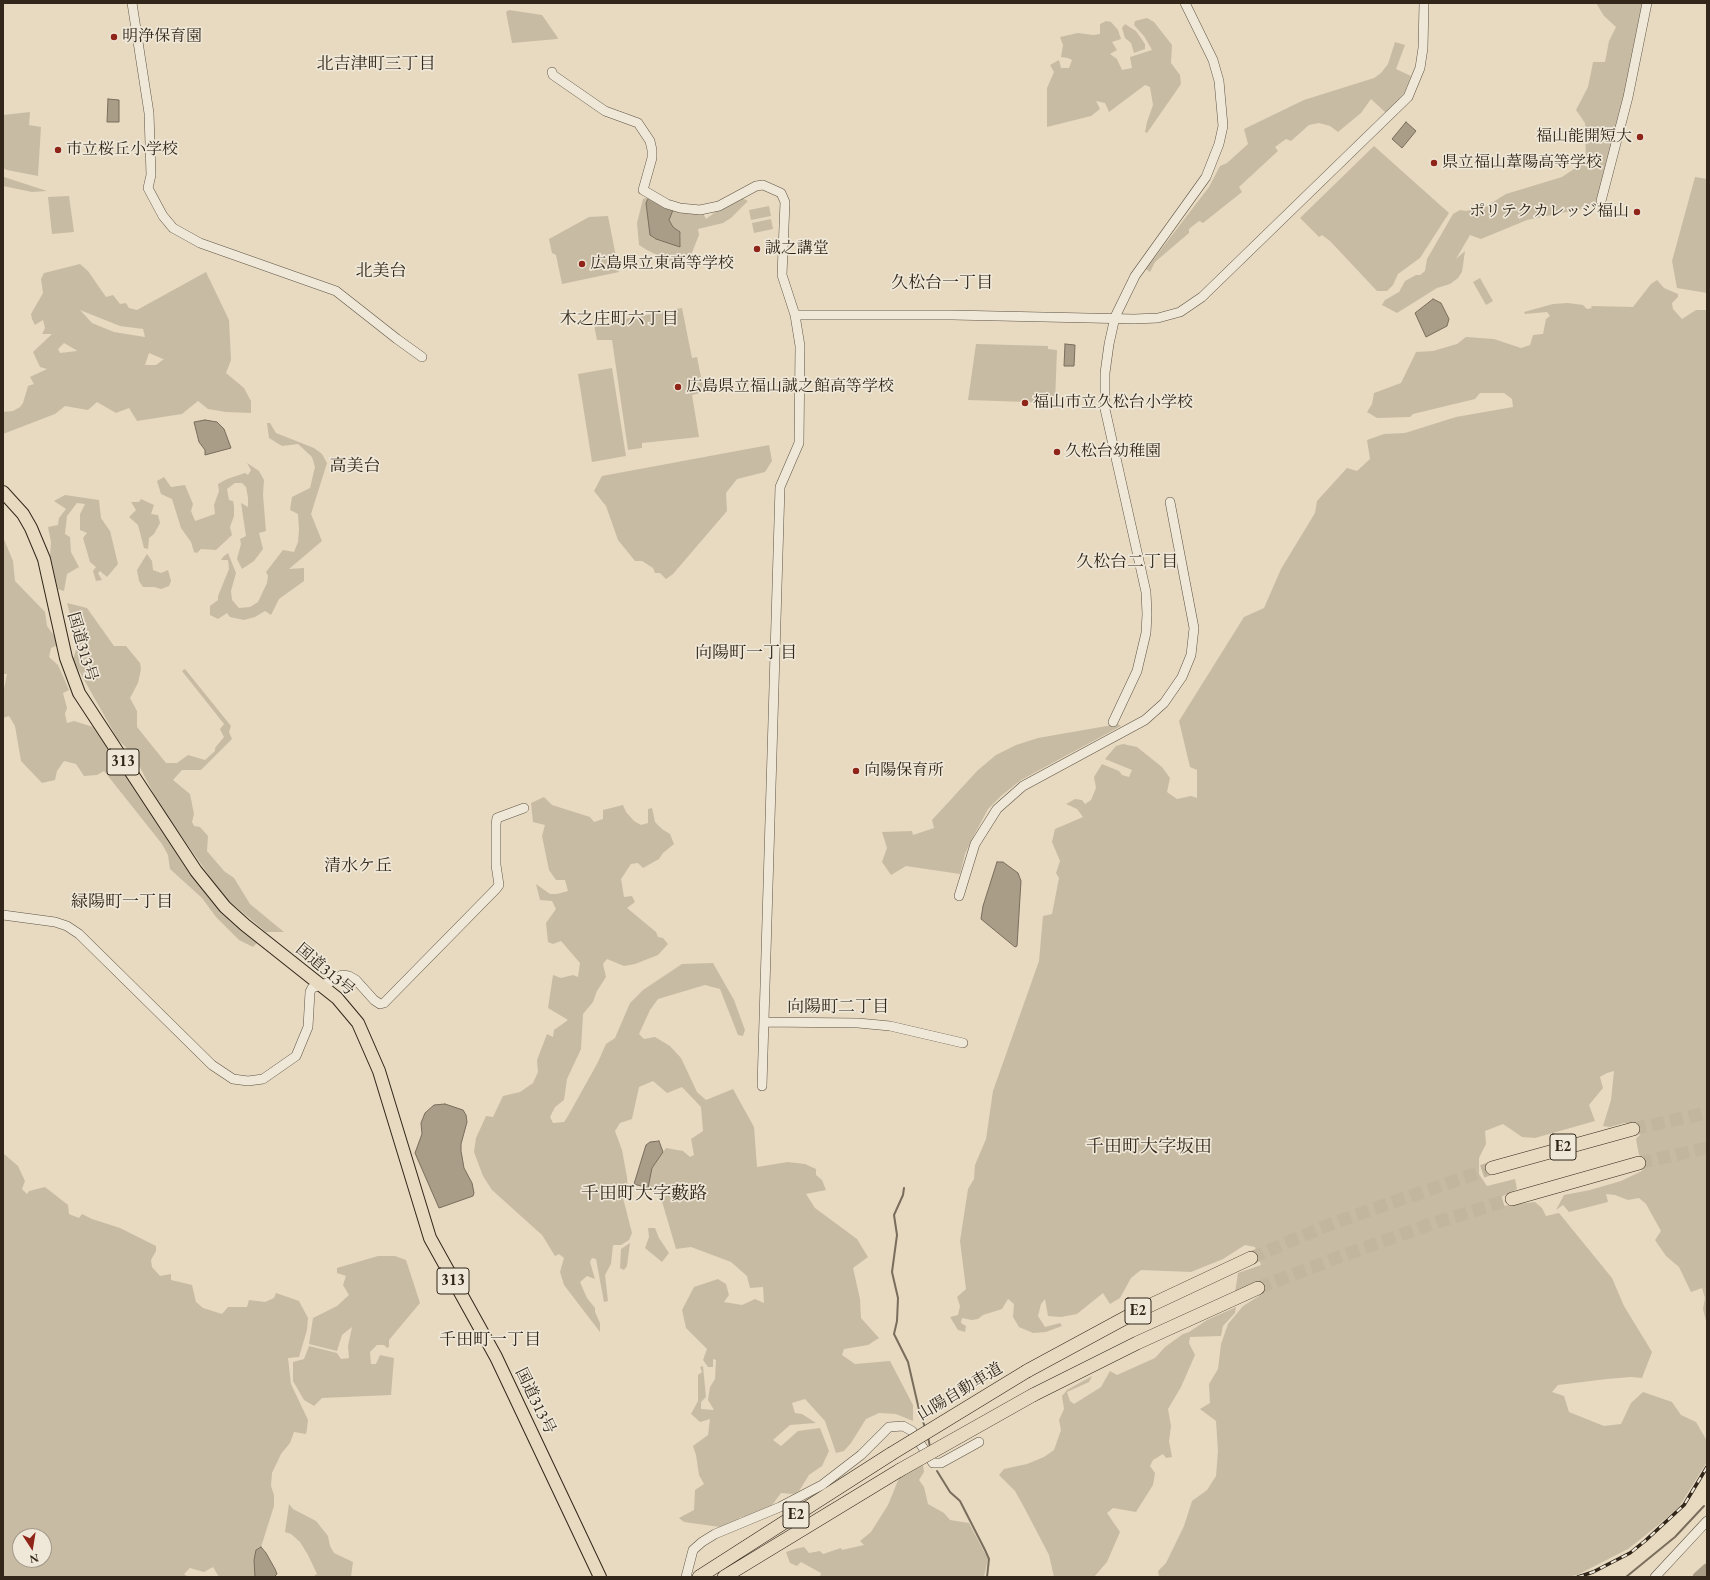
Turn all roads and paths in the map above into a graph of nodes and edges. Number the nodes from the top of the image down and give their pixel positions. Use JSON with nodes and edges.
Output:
{"nodes":[{"id":1,"x":132,"y":3,"type":"edge"},
{"id":2,"x":1185,"y":3,"type":"edge"},
{"id":3,"x":1424,"y":3,"type":"edge"},
{"id":4,"x":1646,"y":3,"type":"edge"},
{"id":5,"x":552,"y":72,"type":"dead end"},
{"id":6,"x":1601,"y":201,"type":"dead end"},
{"id":7,"x":795,"y":315,"type":"junction"},
{"id":8,"x":1115,"y":317,"type":"junction"},
{"id":9,"x":422,"y":357,"type":"dead end"},
{"id":10,"x":3,"y":492,"type":"edge"},
{"id":11,"x":1170,"y":502,"type":"dead end"},
{"id":12,"x":1113,"y":722,"type":"dead end"},
{"id":13,"x":524,"y":808,"type":"dead end"},
{"id":14,"x":959,"y":896,"type":"dead end"},
{"id":15,"x":3,"y":915,"type":"edge"},
{"id":16,"x":321,"y":984,"type":"junction"},
{"id":17,"x":764,"y":1022,"type":"junction"},
{"id":18,"x":963,"y":1043,"type":"dead end"},
{"id":19,"x":762,"y":1086,"type":"dead end"},
{"id":20,"x":1633,"y":1129,"type":"tunnel mouth"},
{"id":21,"x":1639,"y":1163,"type":"tunnel mouth"},
{"id":22,"x":1492,"y":1168,"type":"tunnel mouth"},
{"id":23,"x":1512,"y":1199,"type":"tunnel mouth"},
{"id":24,"x":1251,"y":1258,"type":"tunnel mouth"},
{"id":25,"x":1258,"y":1288,"type":"tunnel mouth"},
{"id":26,"x":979,"y":1442,"type":"dead end"},
{"id":27,"x":1707,"y":1521,"type":"edge"},
{"id":28,"x":700,"y":1576,"type":"edge"},
{"id":29,"x":600,"y":1577,"type":"edge"},
{"id":30,"x":686,"y":1577,"type":"edge"},
{"id":31,"x":724,"y":1577,"type":"edge"},
{"id":32,"x":1655,"y":1577,"type":"edge"}],
"edges":[{"from":1,"to":9,"type":"street"},
{"from":2,"to":8,"type":"street"},
{"from":3,"to":8,"type":"street"},
{"from":4,"to":6,"type":"street"},
{"from":5,"to":7,"type":"street"},
{"from":7,"to":8,"type":"street"},
{"from":7,"to":17,"type":"street"},
{"from":8,"to":12,"type":"street"},
{"from":10,"to":16,"type":"highway","name":"国道313号","number":"313"},
{"from":11,"to":14,"type":"street"},
{"from":13,"to":16,"type":"street"},
{"from":15,"to":16,"type":"street"},
{"from":16,"to":29,"type":"highway","name":"国道313号","number":"313"},
{"from":17,"to":18,"type":"street"},
{"from":17,"to":19,"type":"street"},
{"from":20,"to":22,"type":"highway","number":"E2"},
{"from":21,"to":23,"type":"highway","number":"E2"},
{"from":24,"to":28,"type":"highway","name":"山陽自動車道","number":"E2","bridge":true},
{"from":25,"to":31,"type":"highway","number":"E2","bridge":true},
{"from":26,"to":30,"type":"street"},
{"from":27,"to":32,"type":"street"}]}
